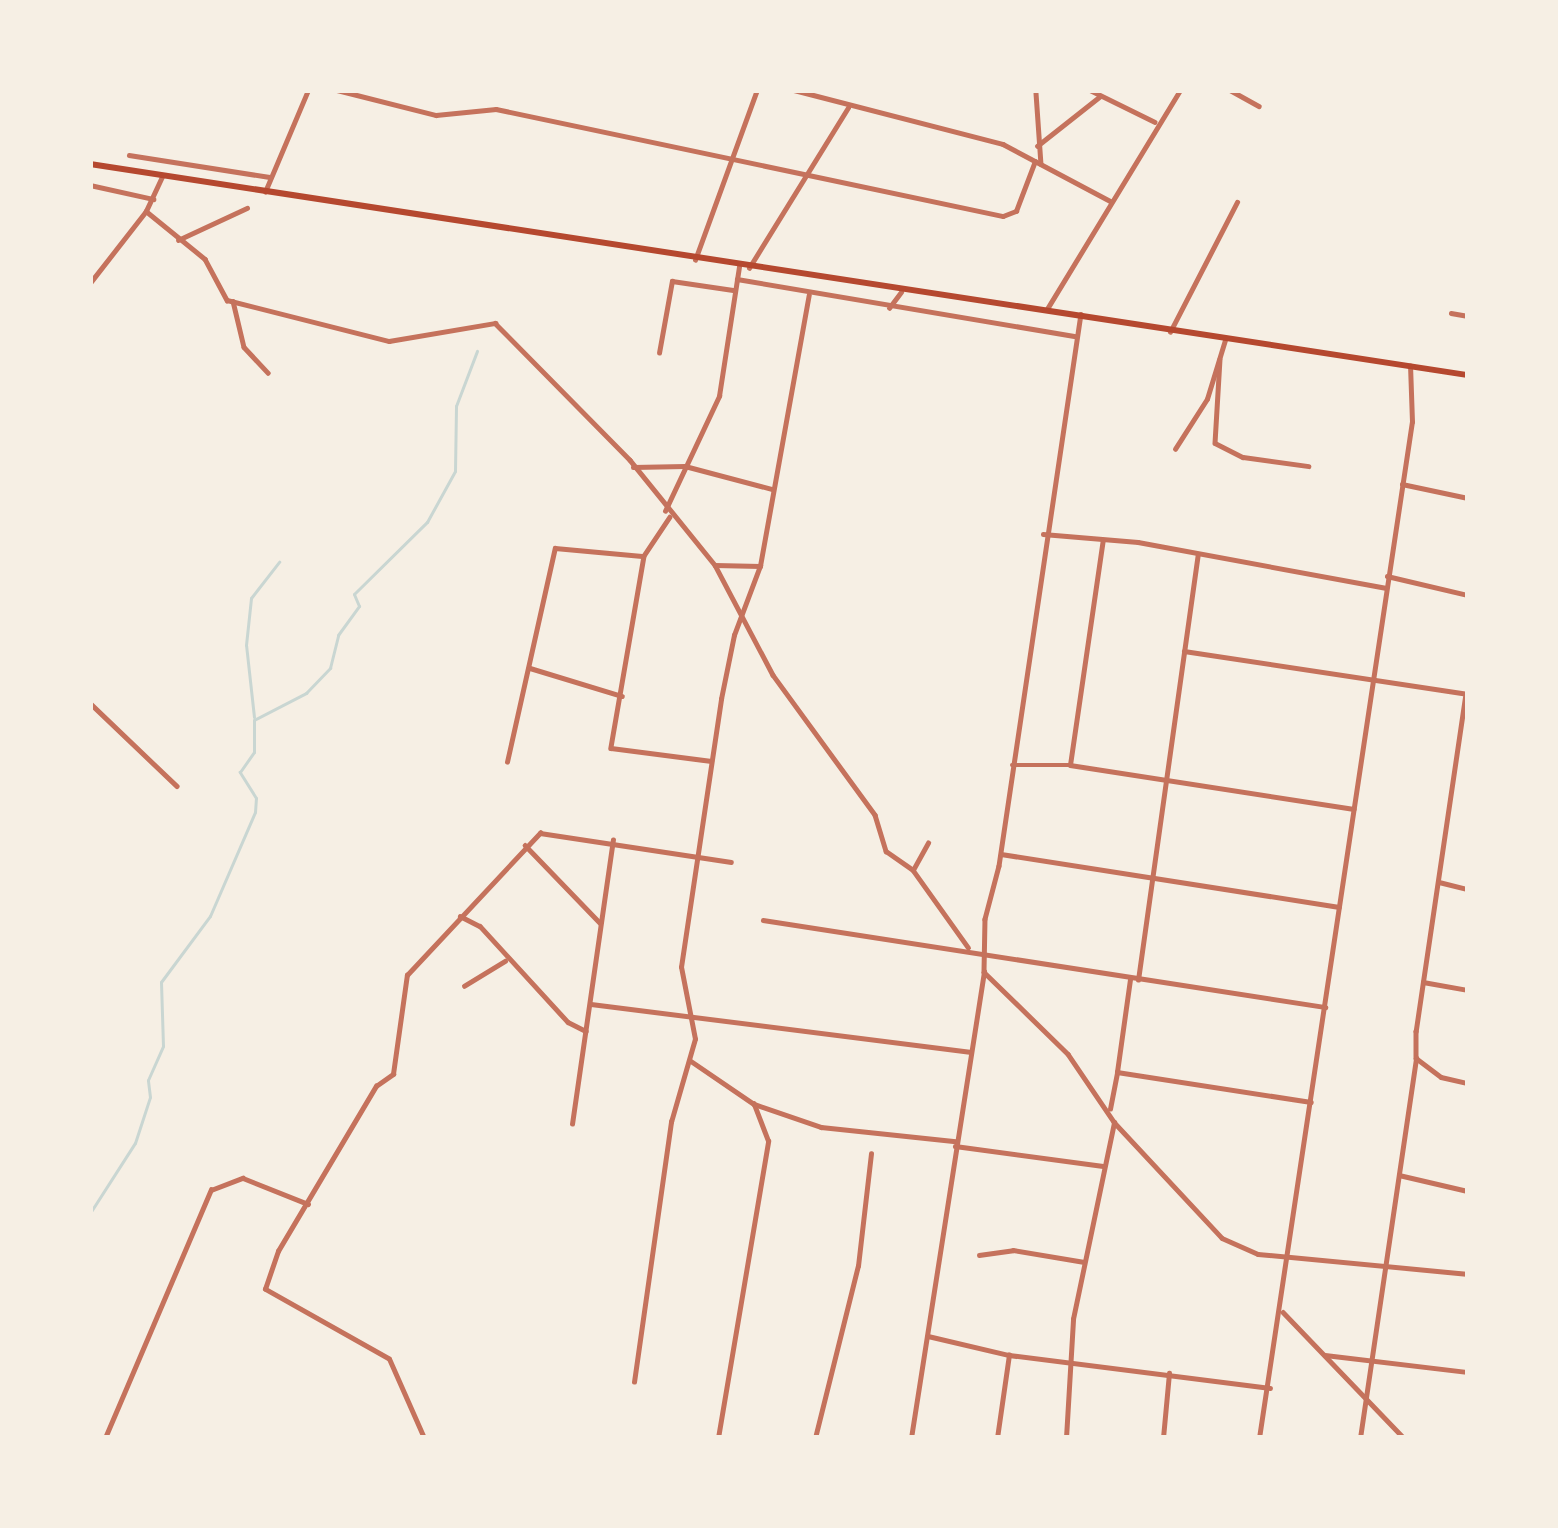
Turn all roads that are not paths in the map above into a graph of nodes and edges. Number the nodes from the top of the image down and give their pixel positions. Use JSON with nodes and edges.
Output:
{"nodes":[{"id":1,"x":308,"y":90,"type":"edge"},
{"id":2,"x":337,"y":90,"type":"edge"},
{"id":3,"x":757,"y":90,"type":"edge"},
{"id":4,"x":794,"y":90,"type":"edge"},
{"id":5,"x":1090,"y":90,"type":"edge"},
{"id":6,"x":1180,"y":90,"type":"edge"},
{"id":7,"x":1230,"y":90,"type":"edge"},
{"id":8,"x":1036,"y":93,"type":"edge"},
{"id":9,"x":1100,"y":97,"type":"junction"},
{"id":10,"x":1259,"y":106,"type":"dead end"},
{"id":11,"x":848,"y":108,"type":"junction"},
{"id":12,"x":1157,"y":123,"type":"junction"},
{"id":13,"x":1037,"y":146,"type":"junction"},
{"id":14,"x":729,"y":154,"type":"junction"},
{"id":15,"x":130,"y":155,"type":"dead end"},
{"id":16,"x":1038,"y":162,"type":"junction"},
{"id":17,"x":90,"y":164,"type":"edge"},
{"id":18,"x":162,"y":176,"type":"junction"},
{"id":19,"x":269,"y":177,"type":"junction"},
{"id":20,"x":804,"y":177,"type":"junction"},
{"id":21,"x":90,"y":185,"type":"edge"},
{"id":22,"x":265,"y":191,"type":"junction"},
{"id":23,"x":153,"y":199,"type":"junction"},
{"id":24,"x":1110,"y":201,"type":"junction"},
{"id":25,"x":1237,"y":202,"type":"dead end"},
{"id":26,"x":247,"y":208,"type":"dead end"},
{"id":27,"x":146,"y":211,"type":"junction"},
{"id":28,"x":178,"y":240,"type":"junction"},
{"id":29,"x":695,"y":260,"type":"junction"},
{"id":30,"x":739,"y":267,"type":"junction"},
{"id":31,"x":749,"y":268,"type":"junction"},
{"id":32,"x":737,"y":279,"type":"junction"},
{"id":33,"x":90,"y":283,"type":"edge"},
{"id":34,"x":734,"y":290,"type":"junction"},
{"id":35,"x":901,"y":292,"type":"junction"},
{"id":36,"x":809,"y":295,"type":"junction"},
{"id":37,"x":233,"y":302,"type":"junction"},
{"id":38,"x":890,"y":308,"type":"junction"},
{"id":39,"x":1047,"y":308,"type":"junction"},
{"id":40,"x":1451,"y":313,"type":"dead end"},
{"id":41,"x":1081,"y":314,"type":"junction"},
{"id":42,"x":1468,"y":316,"type":"edge"},
{"id":43,"x":1170,"y":332,"type":"junction"},
{"id":44,"x":1075,"y":336,"type":"junction"},
{"id":45,"x":1225,"y":340,"type":"junction"},
{"id":46,"x":659,"y":353,"type":"dead end"},
{"id":47,"x":1220,"y":359,"type":"junction"},
{"id":48,"x":1410,"y":366,"type":"junction"},
{"id":49,"x":268,"y":373,"type":"dead end"},
{"id":50,"x":1468,"y":375,"type":"edge"},
{"id":51,"x":1175,"y":449,"type":"dead end"},
{"id":52,"x":633,"y":466,"type":"junction"},
{"id":53,"x":685,"y":466,"type":"junction"},
{"id":54,"x":1308,"y":466,"type":"dead end"},
{"id":55,"x":1402,"y":484,"type":"junction"},
{"id":56,"x":772,"y":489,"type":"junction"},
{"id":57,"x":1468,"y":498,"type":"edge"},
{"id":58,"x":668,"y":514,"type":"junction"},
{"id":59,"x":1043,"y":534,"type":"junction"},
{"id":60,"x":1103,"y":540,"type":"junction"},
{"id":61,"x":644,"y":556,"type":"junction"},
{"id":62,"x":1198,"y":556,"type":"junction"},
{"id":63,"x":715,"y":565,"type":"junction"},
{"id":64,"x":760,"y":566,"type":"junction"},
{"id":65,"x":1387,"y":576,"type":"junction"},
{"id":66,"x":1385,"y":587,"type":"junction"},
{"id":67,"x":1468,"y":595,"type":"edge"},
{"id":68,"x":740,"y":614,"type":"junction"},
{"id":69,"x":1184,"y":651,"type":"junction"},
{"id":70,"x":528,"y":668,"type":"junction"},
{"id":71,"x":1373,"y":680,"type":"junction"},
{"id":72,"x":1467,"y":694,"type":"edge"},
{"id":73,"x":622,"y":697,"type":"junction"},
{"id":74,"x":90,"y":703,"type":"edge"},
{"id":75,"x":712,"y":761,"type":"junction"},
{"id":76,"x":508,"y":762,"type":"dead end"},
{"id":77,"x":1012,"y":765,"type":"junction"},
{"id":78,"x":1070,"y":765,"type":"junction"},
{"id":79,"x":1456,"y":778,"type":"junction"},
{"id":80,"x":1468,"y":783,"type":"edge"},
{"id":81,"x":1167,"y":785,"type":"junction"},
{"id":82,"x":177,"y":786,"type":"dead end"},
{"id":83,"x":1354,"y":809,"type":"junction"},
{"id":84,"x":613,"y":840,"type":"junction"},
{"id":85,"x":928,"y":843,"type":"dead end"},
{"id":86,"x":525,"y":845,"type":"junction"},
{"id":87,"x":1001,"y":854,"type":"junction"},
{"id":88,"x":698,"y":857,"type":"junction"},
{"id":89,"x":731,"y":862,"type":"dead end"},
{"id":90,"x":913,"y":870,"type":"junction"},
{"id":91,"x":1439,"y":882,"type":"junction"},
{"id":92,"x":1152,"y":883,"type":"junction"},
{"id":93,"x":1468,"y":889,"type":"edge"},
{"id":94,"x":1340,"y":907,"type":"junction"},
{"id":95,"x":460,"y":916,"type":"junction"},
{"id":96,"x":763,"y":920,"type":"dead end"},
{"id":97,"x":601,"y":924,"type":"junction"},
{"id":98,"x":968,"y":947,"type":"junction"},
{"id":99,"x":982,"y":950,"type":"junction"},
{"id":100,"x":507,"y":959,"type":"junction"},
{"id":101,"x":984,"y":972,"type":"junction"},
{"id":102,"x":1134,"y":980,"type":"junction"},
{"id":103,"x":1423,"y":982,"type":"junction"},
{"id":104,"x":464,"y":986,"type":"dead end"},
{"id":105,"x":1468,"y":990,"type":"edge"},
{"id":106,"x":592,"y":1004,"type":"junction"},
{"id":107,"x":1325,"y":1006,"type":"junction"},
{"id":108,"x":695,"y":1016,"type":"junction"},
{"id":109,"x":586,"y":1031,"type":"junction"},
{"id":110,"x":971,"y":1052,"type":"junction"},
{"id":111,"x":1417,"y":1058,"type":"junction"},
{"id":112,"x":690,"y":1060,"type":"junction"},
{"id":113,"x":1117,"y":1072,"type":"junction"},
{"id":114,"x":1468,"y":1083,"type":"edge"},
{"id":115,"x":1311,"y":1102,"type":"junction"},
{"id":116,"x":754,"y":1104,"type":"junction"},
{"id":117,"x":1109,"y":1109,"type":"junction"},
{"id":118,"x":1114,"y":1122,"type":"junction"},
{"id":119,"x":572,"y":1124,"type":"dead end"},
{"id":120,"x":955,"y":1143,"type":"junction"},
{"id":121,"x":871,"y":1154,"type":"dead end"},
{"id":122,"x":1103,"y":1166,"type":"junction"},
{"id":123,"x":1398,"y":1175,"type":"junction"},
{"id":124,"x":1468,"y":1191,"type":"edge"},
{"id":125,"x":308,"y":1204,"type":"junction"},
{"id":126,"x":1289,"y":1254,"type":"junction"},
{"id":127,"x":979,"y":1255,"type":"dead end"},
{"id":128,"x":1084,"y":1262,"type":"junction"},
{"id":129,"x":1386,"y":1267,"type":"junction"},
{"id":130,"x":1468,"y":1274,"type":"edge"},
{"id":131,"x":1283,"y":1312,"type":"junction"},
{"id":132,"x":928,"y":1336,"type":"junction"},
{"id":133,"x":1009,"y":1355,"type":"junction"},
{"id":134,"x":1325,"y":1355,"type":"junction"},
{"id":135,"x":1073,"y":1359,"type":"junction"},
{"id":136,"x":1372,"y":1359,"type":"junction"},
{"id":137,"x":1468,"y":1372,"type":"edge"},
{"id":138,"x":1169,"y":1373,"type":"junction"},
{"id":139,"x":634,"y":1382,"type":"dead end"},
{"id":140,"x":1270,"y":1388,"type":"junction"},
{"id":141,"x":1366,"y":1396,"type":"junction"},
{"id":142,"x":105,"y":1438,"type":"edge"},
{"id":143,"x":424,"y":1438,"type":"edge"},
{"id":144,"x":718,"y":1438,"type":"edge"},
{"id":145,"x":814,"y":1438,"type":"edge"},
{"id":146,"x":911,"y":1438,"type":"edge"},
{"id":147,"x":997,"y":1438,"type":"edge"},
{"id":148,"x":1066,"y":1438,"type":"edge"},
{"id":149,"x":1163,"y":1438,"type":"edge"},
{"id":150,"x":1259,"y":1438,"type":"edge"},
{"id":151,"x":1360,"y":1438,"type":"edge"},
{"id":152,"x":1404,"y":1438,"type":"edge"}],
"edges":[{"from":1,"to":19,"type":"street"},
{"from":2,"to":14,"type":"street"},
{"from":3,"to":14,"type":"street"},
{"from":4,"to":11,"type":"street"},
{"from":5,"to":9,"type":"street"},
{"from":6,"to":12,"type":"street"},
{"from":7,"to":10,"type":"street"},
{"from":8,"to":13,"type":"street"},
{"from":9,"to":12,"type":"street"},
{"from":9,"to":13,"type":"street"},
{"from":11,"to":16,"type":"street"},
{"from":11,"to":20,"type":"street"},
{"from":12,"to":24,"type":"street"},
{"from":13,"to":16,"type":"street"},
{"from":14,"to":20,"type":"street"},
{"from":14,"to":29,"type":"street"},
{"from":15,"to":19,"type":"street"},
{"from":16,"to":20,"type":"street"},
{"from":16,"to":24,"type":"street"},
{"from":17,"to":18,"type":"highway"},
{"from":18,"to":22,"type":"highway"},
{"from":18,"to":23,"type":"street"},
{"from":19,"to":22,"type":"street"},
{"from":20,"to":31,"type":"street"},
{"from":21,"to":23,"type":"street"},
{"from":22,"to":29,"type":"highway"},
{"from":23,"to":27,"type":"street"},
{"from":24,"to":39,"type":"street"},
{"from":25,"to":43,"type":"street"},
{"from":26,"to":28,"type":"street"},
{"from":27,"to":28,"type":"street"},
{"from":27,"to":33,"type":"street"},
{"from":28,"to":37,"type":"street"},
{"from":29,"to":30,"type":"highway"},
{"from":30,"to":31,"type":"highway"},
{"from":30,"to":32,"type":"street"},
{"from":31,"to":35,"type":"highway"},
{"from":32,"to":34,"type":"street"},
{"from":32,"to":36,"type":"street"},
{"from":34,"to":46,"type":"street"},
{"from":34,"to":53,"type":"street"},
{"from":35,"to":38,"type":"street"},
{"from":35,"to":39,"type":"highway"},
{"from":36,"to":38,"type":"street"},
{"from":36,"to":56,"type":"street"},
{"from":37,"to":49,"type":"street"},
{"from":37,"to":52,"type":"street"},
{"from":38,"to":44,"type":"street"},
{"from":39,"to":41,"type":"highway"},
{"from":40,"to":42,"type":"street"},
{"from":41,"to":43,"type":"highway"},
{"from":41,"to":44,"type":"street"},
{"from":43,"to":45,"type":"highway"},
{"from":44,"to":59,"type":"street"},
{"from":45,"to":47,"type":"street"},
{"from":45,"to":48,"type":"highway"},
{"from":47,"to":51,"type":"street"},
{"from":47,"to":54,"type":"street"},
{"from":48,"to":50,"type":"highway"},
{"from":48,"to":55,"type":"street"},
{"from":52,"to":53,"type":"street"},
{"from":52,"to":58,"type":"street"},
{"from":53,"to":56,"type":"street"},
{"from":53,"to":58,"type":"street"},
{"from":55,"to":57,"type":"street"},
{"from":55,"to":65,"type":"street"},
{"from":56,"to":64,"type":"street"},
{"from":58,"to":61,"type":"street"},
{"from":58,"to":63,"type":"street"},
{"from":59,"to":60,"type":"street"},
{"from":59,"to":77,"type":"street"},
{"from":60,"to":62,"type":"street"},
{"from":60,"to":78,"type":"street"},
{"from":61,"to":70,"type":"street"},
{"from":61,"to":73,"type":"street"},
{"from":62,"to":66,"type":"street"},
{"from":62,"to":69,"type":"street"},
{"from":63,"to":64,"type":"street"},
{"from":63,"to":68,"type":"street"},
{"from":64,"to":68,"type":"street"},
{"from":65,"to":66,"type":"street"},
{"from":65,"to":67,"type":"street"},
{"from":66,"to":71,"type":"street"},
{"from":68,"to":75,"type":"street"},
{"from":68,"to":90,"type":"street"},
{"from":69,"to":71,"type":"street"},
{"from":69,"to":81,"type":"street"},
{"from":70,"to":73,"type":"street"},
{"from":70,"to":76,"type":"street"},
{"from":71,"to":72,"type":"street"},
{"from":71,"to":83,"type":"street"},
{"from":72,"to":79,"type":"street"},
{"from":73,"to":75,"type":"street"},
{"from":74,"to":82,"type":"street"},
{"from":75,"to":88,"type":"street"},
{"from":77,"to":78,"type":"street"},
{"from":77,"to":87,"type":"street"},
{"from":78,"to":81,"type":"street"},
{"from":79,"to":80,"type":"street"},
{"from":79,"to":91,"type":"street"},
{"from":81,"to":83,"type":"street"},
{"from":81,"to":92,"type":"street"},
{"from":83,"to":94,"type":"street"},
{"from":84,"to":86,"type":"street"},
{"from":84,"to":88,"type":"street"},
{"from":84,"to":97,"type":"street"},
{"from":85,"to":90,"type":"street"},
{"from":86,"to":95,"type":"street"},
{"from":86,"to":97,"type":"street"},
{"from":87,"to":92,"type":"street"},
{"from":87,"to":99,"type":"street"},
{"from":88,"to":89,"type":"street"},
{"from":88,"to":108,"type":"street"},
{"from":90,"to":98,"type":"street"},
{"from":91,"to":93,"type":"street"},
{"from":91,"to":103,"type":"street"},
{"from":92,"to":94,"type":"street"},
{"from":92,"to":102,"type":"street"},
{"from":94,"to":107,"type":"street"},
{"from":95,"to":100,"type":"street"},
{"from":95,"to":125,"type":"street"},
{"from":96,"to":98,"type":"street"},
{"from":97,"to":106,"type":"street"},
{"from":98,"to":99,"type":"street"},
{"from":99,"to":101,"type":"street"},
{"from":99,"to":102,"type":"street"},
{"from":100,"to":104,"type":"street"},
{"from":100,"to":109,"type":"street"},
{"from":101,"to":110,"type":"street"},
{"from":101,"to":117,"type":"street"},
{"from":102,"to":107,"type":"street"},
{"from":102,"to":113,"type":"street"},
{"from":103,"to":105,"type":"street"},
{"from":103,"to":111,"type":"street"},
{"from":106,"to":108,"type":"street"},
{"from":106,"to":109,"type":"street"},
{"from":107,"to":115,"type":"street"},
{"from":108,"to":110,"type":"street"},
{"from":108,"to":112,"type":"street"},
{"from":109,"to":119,"type":"street"},
{"from":110,"to":120,"type":"street"},
{"from":111,"to":114,"type":"street"},
{"from":111,"to":123,"type":"street"},
{"from":112,"to":116,"type":"street"},
{"from":112,"to":139,"type":"street"},
{"from":113,"to":115,"type":"street"},
{"from":113,"to":117,"type":"street"},
{"from":115,"to":126,"type":"street"},
{"from":116,"to":120,"type":"street"},
{"from":116,"to":144,"type":"street"},
{"from":117,"to":118,"type":"street"},
{"from":118,"to":122,"type":"street"},
{"from":118,"to":126,"type":"street"},
{"from":120,"to":122,"type":"street"},
{"from":120,"to":132,"type":"street"},
{"from":121,"to":145,"type":"street"},
{"from":122,"to":128,"type":"street"},
{"from":123,"to":124,"type":"street"},
{"from":123,"to":129,"type":"street"},
{"from":125,"to":142,"type":"street"},
{"from":125,"to":143,"type":"street"},
{"from":126,"to":129,"type":"street"},
{"from":126,"to":131,"type":"street"},
{"from":127,"to":128,"type":"street"},
{"from":128,"to":135,"type":"street"},
{"from":129,"to":130,"type":"street"},
{"from":129,"to":136,"type":"street"},
{"from":131,"to":134,"type":"street"},
{"from":131,"to":140,"type":"street"},
{"from":132,"to":133,"type":"street"},
{"from":132,"to":146,"type":"street"},
{"from":133,"to":135,"type":"street"},
{"from":133,"to":147,"type":"street"},
{"from":134,"to":136,"type":"street"},
{"from":134,"to":141,"type":"street"},
{"from":135,"to":138,"type":"street"},
{"from":135,"to":148,"type":"street"},
{"from":136,"to":137,"type":"street"},
{"from":136,"to":141,"type":"street"},
{"from":138,"to":140,"type":"street"},
{"from":138,"to":149,"type":"street"},
{"from":140,"to":150,"type":"street"},
{"from":141,"to":151,"type":"street"},
{"from":141,"to":152,"type":"street"}]}
